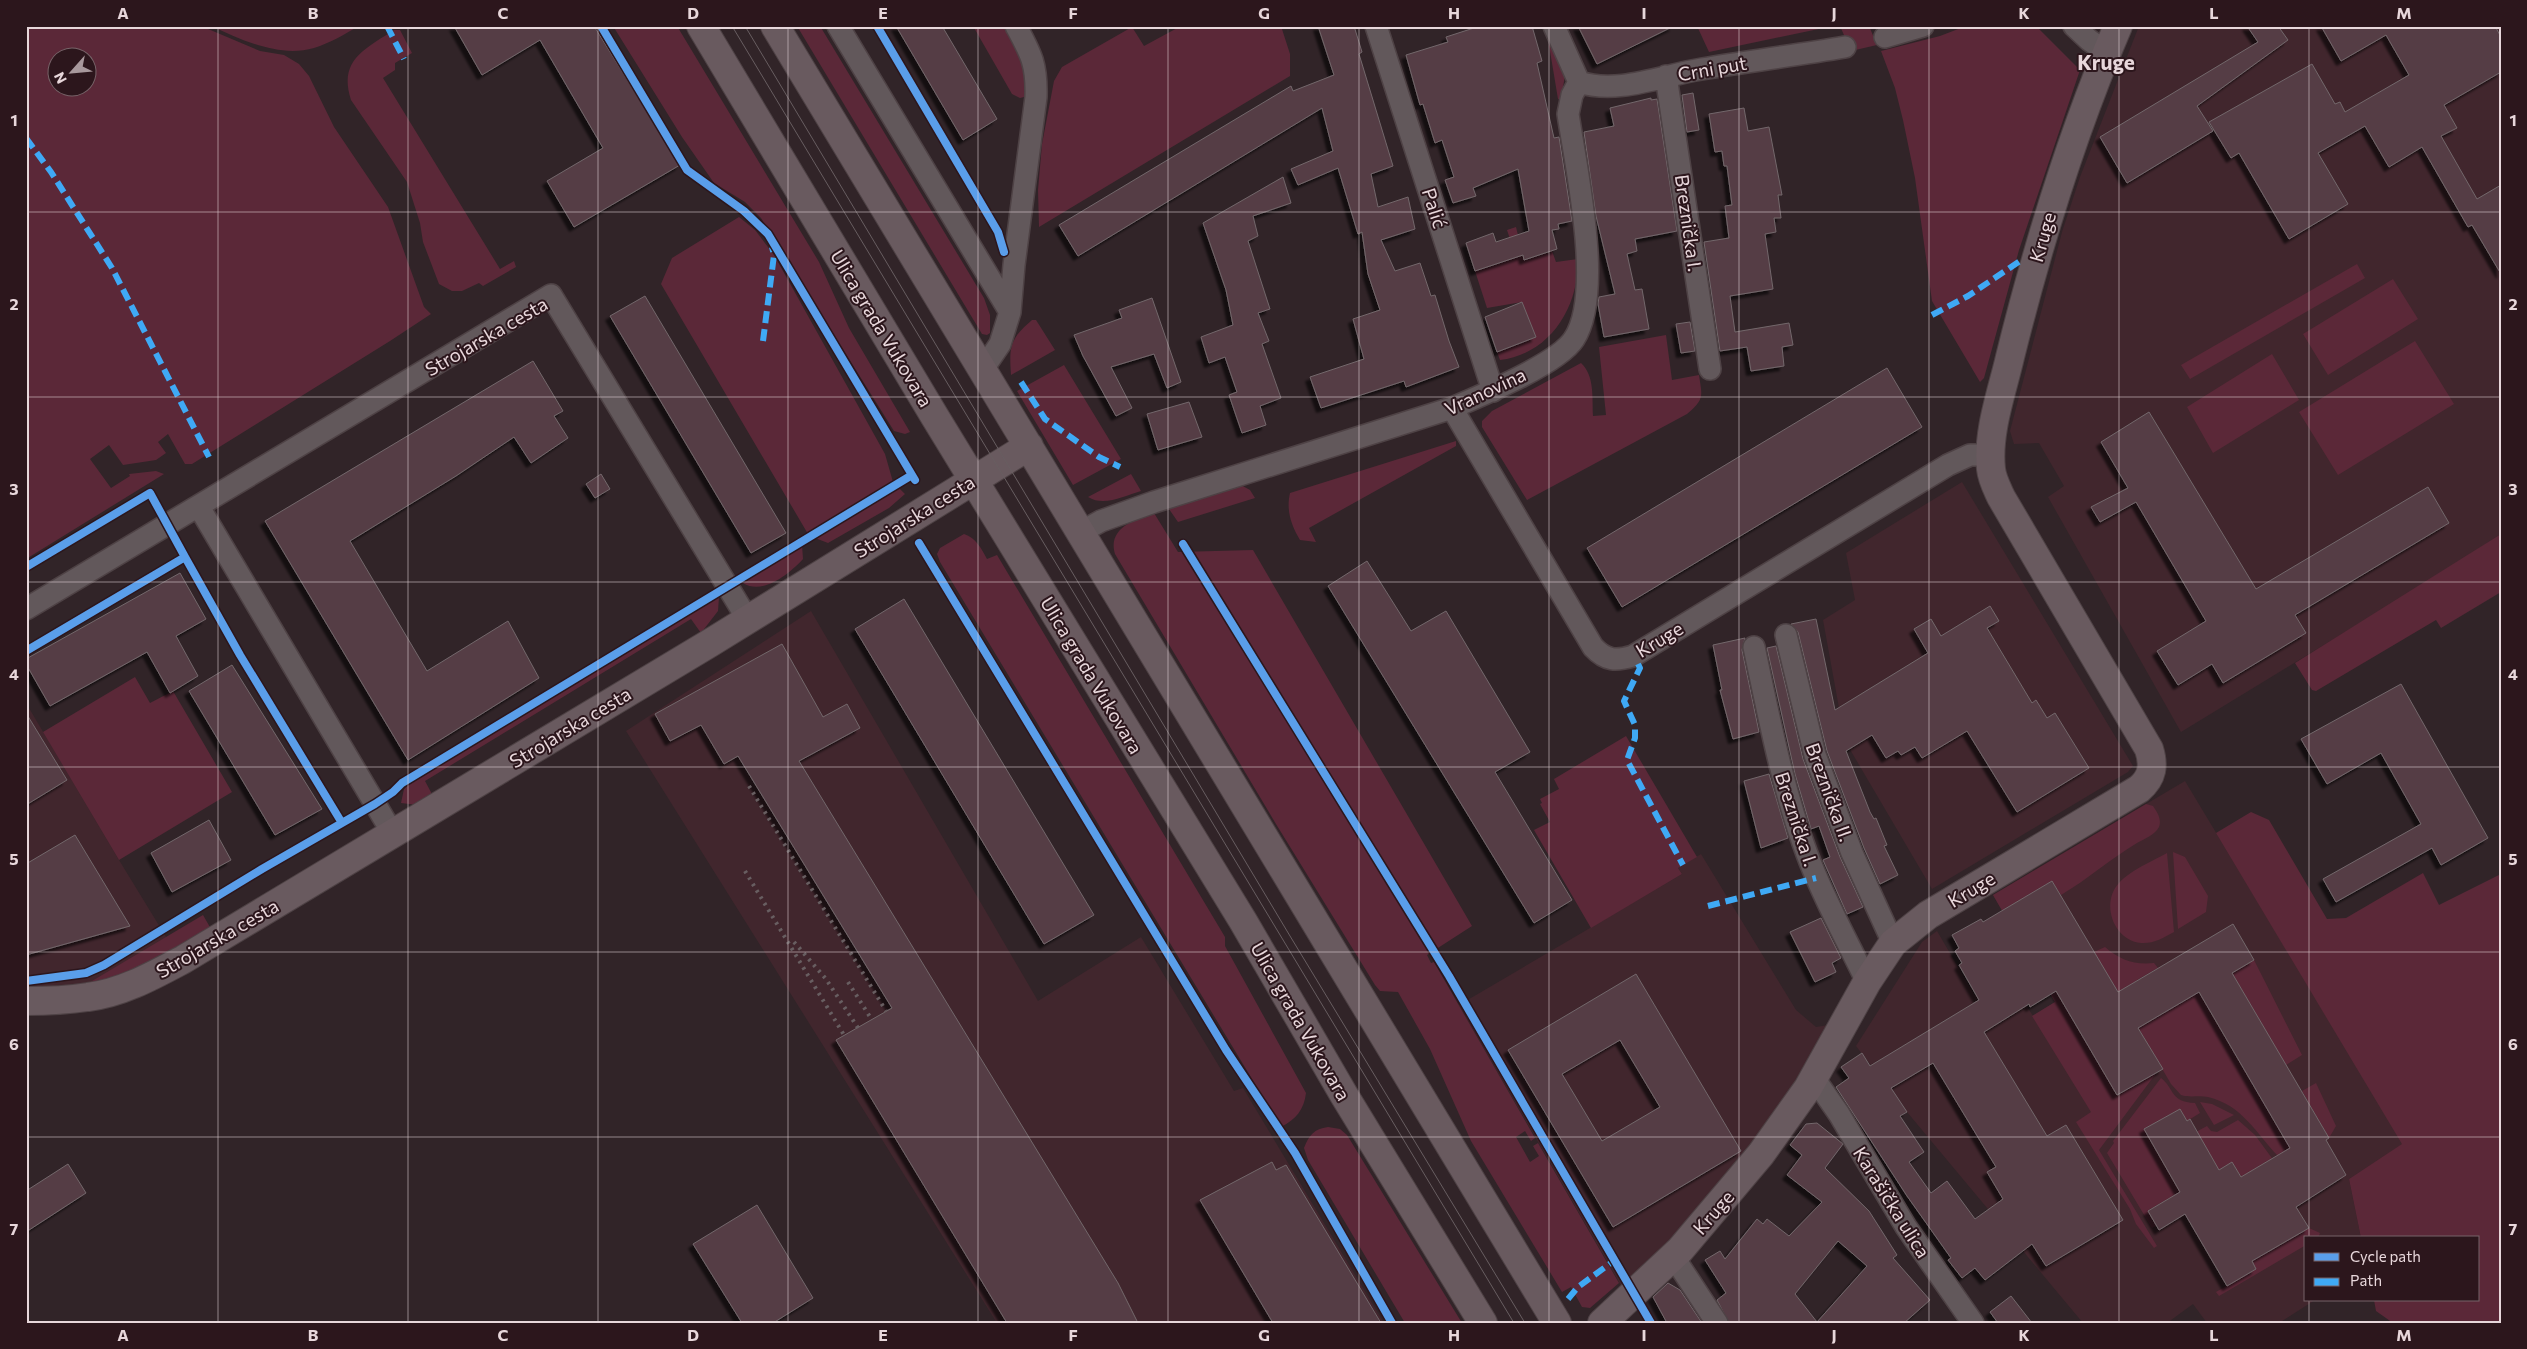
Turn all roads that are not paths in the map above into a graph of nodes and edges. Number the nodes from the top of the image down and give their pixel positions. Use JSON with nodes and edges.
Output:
{"nodes":[{"id":1,"x":702,"y":26,"type":"edge"},
{"id":2,"x":775,"y":26,"type":"edge"},
{"id":3,"x":838,"y":26,"type":"edge"},
{"id":4,"x":1016,"y":26,"type":"edge"},
{"id":5,"x":1376,"y":26,"type":"edge"},
{"id":6,"x":1554,"y":26,"type":"edge"},
{"id":7,"x":1923,"y":26,"type":"edge"},
{"id":8,"x":2074,"y":26,"type":"edge"},
{"id":9,"x":2118,"y":26,"type":"edge"},
{"id":10,"x":1885,"y":37,"type":"dead end"},
{"id":11,"x":1845,"y":47,"type":"dead end"},
{"id":12,"x":2108,"y":53,"type":"junction"},
{"id":13,"x":1666,"y":76,"type":"junction"},
{"id":14,"x":1579,"y":82,"type":"junction"},
{"id":15,"x":1010,"y":312,"type":"junction"},
{"id":16,"x":983,"y":369,"type":"junction"},
{"id":17,"x":1710,"y":369,"type":"dead end"},
{"id":18,"x":1493,"y":391,"type":"junction"},
{"id":19,"x":1452,"y":408,"type":"junction"},
{"id":20,"x":1029,"y":446,"type":"junction"},
{"id":21,"x":1991,"y":455,"type":"junction"},
{"id":22,"x":973,"y":479,"type":"junction"},
{"id":23,"x":199,"y":506,"type":"junction"},
{"id":24,"x":1081,"y":532,"type":"junction"},
{"id":25,"x":26,"y":609,"type":"edge"},
{"id":26,"x":748,"y":620,"type":"junction"},
{"id":27,"x":1786,"y":635,"type":"dead end"},
{"id":28,"x":1754,"y":647,"type":"dead end"},
{"id":29,"x":392,"y":834,"type":"junction"},
{"id":30,"x":1893,"y":943,"type":"junction"},
{"id":31,"x":1867,"y":982,"type":"junction"},
{"id":32,"x":26,"y":1002,"type":"edge"},
{"id":33,"x":1814,"y":1078,"type":"junction"},
{"id":34,"x":1673,"y":1256,"type":"junction"},
{"id":35,"x":1483,"y":1323,"type":"edge"},
{"id":36,"x":1557,"y":1323,"type":"edge"},
{"id":37,"x":1602,"y":1323,"type":"edge"},
{"id":38,"x":1717,"y":1323,"type":"edge"},
{"id":39,"x":1974,"y":1323,"type":"edge"}],
"edges":[{"from":1,"to":22,"type":"main road","name":"Ulica grada Vukovara"},
{"from":2,"to":16,"type":"main road"},
{"from":3,"to":15,"type":"street"},
{"from":4,"to":15,"type":"street"},
{"from":5,"to":18,"type":"street","name":"Palić"},
{"from":6,"to":14,"type":"street"},
{"from":7,"to":10,"type":"street"},
{"from":8,"to":12,"type":"street"},
{"from":9,"to":12,"type":"main road","name":"Kruge"},
{"from":11,"to":13,"type":"street","name":"Crni put"},
{"from":12,"to":21,"type":"main road","name":"Kruge"},
{"from":13,"to":14,"type":"street","name":"Crni put"},
{"from":13,"to":17,"type":"street","name":"Breznička I."},
{"from":14,"to":18,"type":"street","name":"Vranovina"},
{"from":15,"to":16,"type":"street"},
{"from":16,"to":20,"type":"main road"},
{"from":18,"to":19,"type":"street","name":"Vranovina"},
{"from":19,"to":21,"type":"street","name":"Kruge"},
{"from":19,"to":24,"type":"street","name":"Vranovina"},
{"from":20,"to":22,"type":"main road","name":"Strojarska cesta"},
{"from":20,"to":24,"type":"main road"},
{"from":21,"to":30,"type":"main road","name":"Kruge"},
{"from":22,"to":26,"type":"main road","name":"Strojarska cesta"},
{"from":22,"to":35,"type":"main road","name":"Ulica grada Vukovara"},
{"from":23,"to":25,"type":"street","name":"Strojarska cesta"},
{"from":23,"to":26,"type":"street","name":"Strojarska cesta"},
{"from":23,"to":29,"type":"street"},
{"from":24,"to":36,"type":"main road"},
{"from":26,"to":29,"type":"main road","name":"Strojarska cesta"},
{"from":27,"to":30,"type":"street","name":"Breznička II."},
{"from":28,"to":31,"type":"street","name":"Breznička I."},
{"from":29,"to":32,"type":"main road","name":"Strojarska cesta"},
{"from":30,"to":31,"type":"main road","name":"Kruge"},
{"from":31,"to":33,"type":"main road","name":"Kruge"},
{"from":33,"to":34,"type":"main road","name":"Kruge"},
{"from":33,"to":39,"type":"street","name":"Karašička ulica"},
{"from":34,"to":37,"type":"main road","name":"Kruge"},
{"from":34,"to":38,"type":"street"}]}
